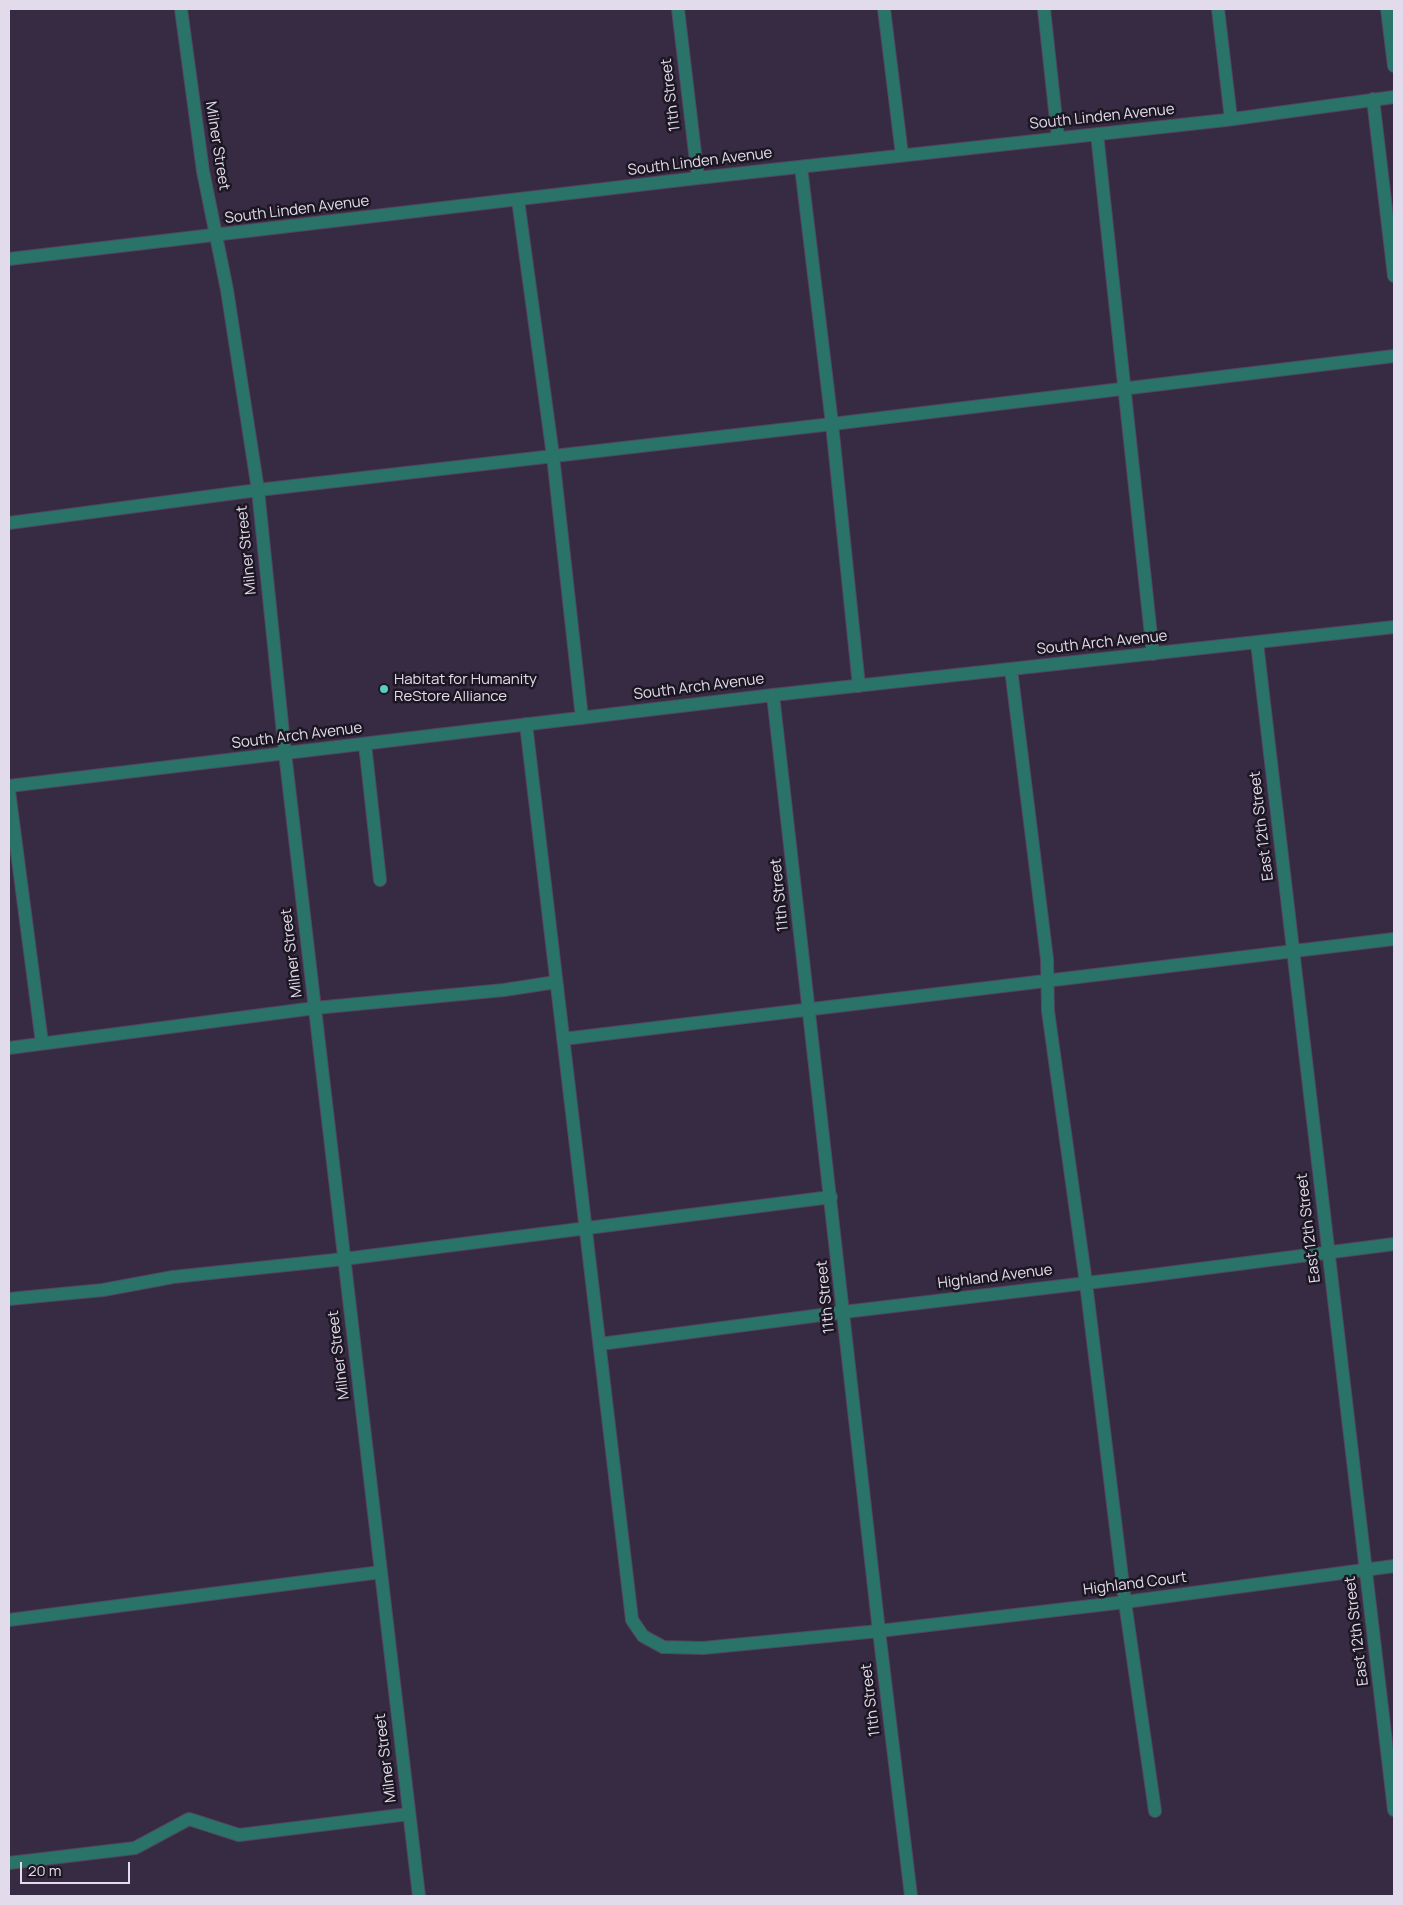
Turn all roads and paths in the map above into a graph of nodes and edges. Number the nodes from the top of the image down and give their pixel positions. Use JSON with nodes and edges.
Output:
{"nodes":[{"id":1,"x":181,"y":9,"type":"edge"},
{"id":2,"x":678,"y":9,"type":"edge"},
{"id":3,"x":884,"y":9,"type":"edge"},
{"id":4,"x":1044,"y":9,"type":"edge"},
{"id":5,"x":1218,"y":9,"type":"edge"},
{"id":6,"x":1386,"y":9,"type":"edge"},
{"id":7,"x":1394,"y":66,"type":"edge"},
{"id":8,"x":1394,"y":97,"type":"edge"},
{"id":9,"x":1373,"y":99,"type":"junction"},
{"id":10,"x":1231,"y":119,"type":"junction"},
{"id":11,"x":1097,"y":134,"type":"junction"},
{"id":12,"x":1058,"y":138,"type":"junction"},
{"id":13,"x":902,"y":155,"type":"junction"},
{"id":14,"x":802,"y":167,"type":"junction"},
{"id":15,"x":698,"y":178,"type":"junction"},
{"id":16,"x":518,"y":200,"type":"junction"},
{"id":17,"x":216,"y":236,"type":"junction"},
{"id":18,"x":9,"y":259,"type":"edge"},
{"id":19,"x":1394,"y":276,"type":"edge"},
{"id":20,"x":1394,"y":356,"type":"edge"},
{"id":21,"x":1125,"y":388,"type":"junction"},
{"id":22,"x":832,"y":424,"type":"junction"},
{"id":23,"x":553,"y":456,"type":"junction"},
{"id":24,"x":258,"y":490,"type":"junction"},
{"id":25,"x":9,"y":523,"type":"edge"},
{"id":26,"x":1394,"y":627,"type":"edge"},
{"id":27,"x":1257,"y":643,"type":"junction"},
{"id":28,"x":1153,"y":654,"type":"junction"},
{"id":29,"x":1012,"y":669,"type":"junction"},
{"id":30,"x":859,"y":686,"type":"junction"},
{"id":31,"x":773,"y":695,"type":"junction"},
{"id":32,"x":582,"y":718,"type":"junction"},
{"id":33,"x":526,"y":724,"type":"junction"},
{"id":34,"x":365,"y":744,"type":"junction"},
{"id":35,"x":285,"y":753,"type":"junction"},
{"id":36,"x":9,"y":786,"type":"edge"},
{"id":37,"x":9,"y":792,"type":"edge"},
{"id":38,"x":380,"y":880,"type":"dead end"},
{"id":39,"x":1394,"y":939,"type":"edge"},
{"id":40,"x":1294,"y":952,"type":"junction"},
{"id":41,"x":556,"y":982,"type":"junction"},
{"id":42,"x":1047,"y":982,"type":"junction"},
{"id":43,"x":315,"y":1008,"type":"junction"},
{"id":44,"x":809,"y":1009,"type":"junction"},
{"id":45,"x":563,"y":1039,"type":"junction"},
{"id":46,"x":42,"y":1043,"type":"junction"},
{"id":47,"x":9,"y":1048,"type":"edge"},
{"id":48,"x":831,"y":1197,"type":"junction"},
{"id":49,"x":585,"y":1228,"type":"junction"},
{"id":50,"x":1394,"y":1244,"type":"edge"},
{"id":51,"x":1328,"y":1252,"type":"junction"},
{"id":52,"x":344,"y":1259,"type":"junction"},
{"id":53,"x":1086,"y":1283,"type":"junction"},
{"id":54,"x":9,"y":1299,"type":"edge"},
{"id":55,"x":844,"y":1312,"type":"junction"},
{"id":56,"x":600,"y":1344,"type":"junction"},
{"id":57,"x":1394,"y":1566,"type":"edge"},
{"id":58,"x":1366,"y":1570,"type":"junction"},
{"id":59,"x":381,"y":1572,"type":"junction"},
{"id":60,"x":1125,"y":1602,"type":"junction"},
{"id":61,"x":9,"y":1620,"type":"edge"},
{"id":62,"x":879,"y":1631,"type":"junction"},
{"id":63,"x":1394,"y":1810,"type":"edge"},
{"id":64,"x":1155,"y":1811,"type":"dead end"},
{"id":65,"x":409,"y":1814,"type":"junction"},
{"id":66,"x":9,"y":1863,"type":"edge"},
{"id":67,"x":419,"y":1896,"type":"edge"},
{"id":68,"x":911,"y":1896,"type":"edge"}],
"edges":[{"from":1,"to":17,"type":"street","name":"Milner Street"},
{"from":2,"to":15,"type":"street","name":"11th Street"},
{"from":3,"to":13,"type":"street"},
{"from":4,"to":12,"type":"street"},
{"from":5,"to":10,"type":"street"},
{"from":6,"to":7,"type":"street"},
{"from":8,"to":9,"type":"street","name":"South Linden Avenue"},
{"from":9,"to":10,"type":"street","name":"South Linden Avenue"},
{"from":9,"to":19,"type":"street"},
{"from":10,"to":11,"type":"street","name":"South Linden Avenue"},
{"from":11,"to":12,"type":"street","name":"South Linden Avenue"},
{"from":11,"to":21,"type":"street"},
{"from":12,"to":13,"type":"street","name":"South Linden Avenue"},
{"from":13,"to":14,"type":"street","name":"South Linden Avenue"},
{"from":14,"to":15,"type":"street","name":"South Linden Avenue"},
{"from":14,"to":22,"type":"street"},
{"from":15,"to":16,"type":"street","name":"South Linden Avenue"},
{"from":16,"to":17,"type":"street","name":"South Linden Avenue"},
{"from":16,"to":23,"type":"street"},
{"from":17,"to":18,"type":"street","name":"South Linden Avenue"},
{"from":17,"to":24,"type":"street","name":"Milner Street"},
{"from":20,"to":21,"type":"street"},
{"from":21,"to":22,"type":"street"},
{"from":21,"to":28,"type":"street"},
{"from":22,"to":23,"type":"street"},
{"from":22,"to":30,"type":"street"},
{"from":23,"to":24,"type":"street"},
{"from":23,"to":32,"type":"street"},
{"from":24,"to":25,"type":"street"},
{"from":24,"to":35,"type":"street","name":"Milner Street"},
{"from":26,"to":27,"type":"street","name":"South Arch Avenue"},
{"from":27,"to":28,"type":"street","name":"South Arch Avenue"},
{"from":27,"to":40,"type":"street","name":"East 12th Street"},
{"from":28,"to":29,"type":"street","name":"South Arch Avenue"},
{"from":29,"to":30,"type":"street","name":"South Arch Avenue"},
{"from":29,"to":42,"type":"street"},
{"from":30,"to":31,"type":"street","name":"South Arch Avenue"},
{"from":31,"to":32,"type":"street","name":"South Arch Avenue"},
{"from":31,"to":44,"type":"street","name":"11th Street"},
{"from":32,"to":33,"type":"street","name":"South Arch Avenue"},
{"from":33,"to":34,"type":"street","name":"South Arch Avenue"},
{"from":33,"to":41,"type":"street","name":"Highland Court"},
{"from":34,"to":35,"type":"street","name":"South Arch Avenue"},
{"from":34,"to":38,"type":"street"},
{"from":35,"to":36,"type":"street","name":"South Arch Avenue"},
{"from":35,"to":43,"type":"street","name":"Milner Street"},
{"from":37,"to":46,"type":"street"},
{"from":39,"to":40,"type":"street"},
{"from":40,"to":42,"type":"street"},
{"from":40,"to":51,"type":"street","name":"East 12th Street"},
{"from":41,"to":43,"type":"street"},
{"from":41,"to":45,"type":"street","name":"Highland Court"},
{"from":42,"to":44,"type":"street"},
{"from":42,"to":53,"type":"street"},
{"from":43,"to":46,"type":"street"},
{"from":43,"to":52,"type":"street","name":"Milner Street"},
{"from":44,"to":45,"type":"street"},
{"from":44,"to":48,"type":"street","name":"11th Street"},
{"from":45,"to":49,"type":"street","name":"Highland Court"},
{"from":46,"to":47,"type":"street"},
{"from":48,"to":49,"type":"street"},
{"from":48,"to":55,"type":"street","name":"11th Street"},
{"from":49,"to":52,"type":"street"},
{"from":49,"to":56,"type":"street","name":"Highland Court"},
{"from":50,"to":51,"type":"street","name":"Highland Avenue"},
{"from":51,"to":53,"type":"street","name":"Highland Avenue"},
{"from":51,"to":58,"type":"street","name":"East 12th Street"},
{"from":52,"to":54,"type":"street"},
{"from":52,"to":59,"type":"street","name":"Milner Street"},
{"from":53,"to":55,"type":"street","name":"Highland Avenue"},
{"from":53,"to":60,"type":"street"},
{"from":55,"to":56,"type":"street","name":"Highland Avenue"},
{"from":55,"to":62,"type":"street","name":"11th Street"},
{"from":56,"to":62,"type":"street","name":"Highland Court"},
{"from":57,"to":58,"type":"street","name":"Highland Court"},
{"from":58,"to":60,"type":"street","name":"Highland Court"},
{"from":58,"to":63,"type":"street","name":"East 12th Street"},
{"from":59,"to":61,"type":"street"},
{"from":59,"to":65,"type":"street","name":"Milner Street"},
{"from":60,"to":62,"type":"street","name":"Highland Court"},
{"from":60,"to":64,"type":"street"},
{"from":62,"to":68,"type":"street","name":"11th Street"},
{"from":65,"to":66,"type":"street"},
{"from":65,"to":67,"type":"street","name":"Milner Street"}]}
